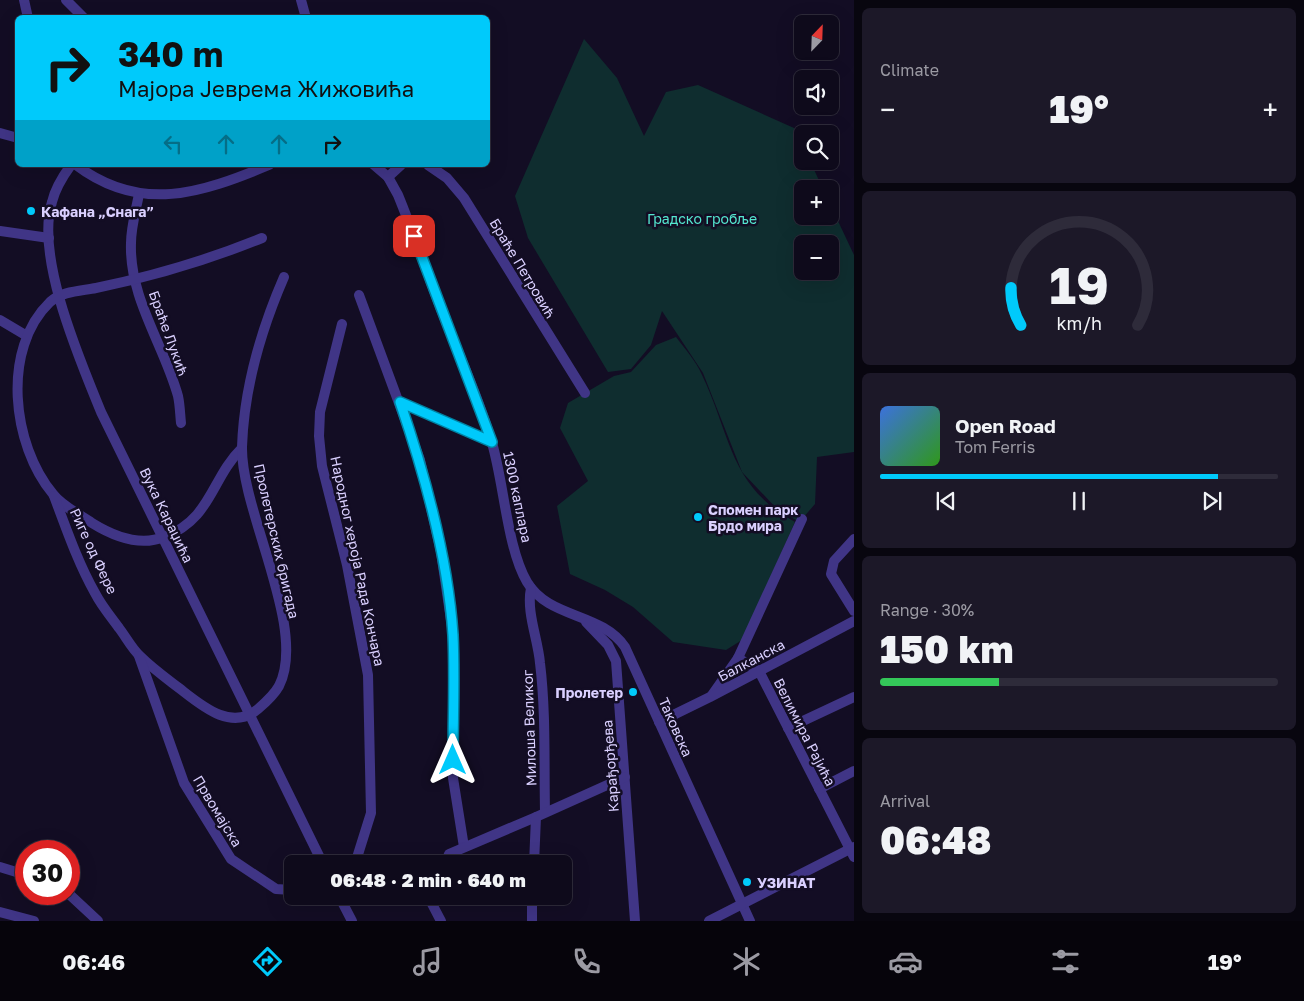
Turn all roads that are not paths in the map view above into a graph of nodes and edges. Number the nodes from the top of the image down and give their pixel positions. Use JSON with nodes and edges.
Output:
{"nodes":[{"id":1,"x":24,"y":0,"type":"edge"},
{"id":2,"x":66,"y":0,"type":"edge"},
{"id":3,"x":301,"y":0,"type":"edge"},
{"id":4,"x":27,"y":15,"type":"edge"},
{"id":5,"x":81,"y":15,"type":"edge"},
{"id":6,"x":305,"y":15,"type":"edge"},
{"id":7,"x":0,"y":133,"type":"edge"},
{"id":8,"x":15,"y":137,"type":"edge"},
{"id":9,"x":70,"y":167,"type":"edge"},
{"id":10,"x":79,"y":167,"type":"edge"},
{"id":11,"x":264,"y":167,"type":"edge"},
{"id":12,"x":376,"y":167,"type":"edge"},
{"id":13,"x":399,"y":167,"type":"edge"},
{"id":14,"x":431,"y":167,"type":"edge"},
{"id":15,"x":388,"y":177,"type":"junction"},
{"id":16,"x":140,"y":194,"type":"junction"},
{"id":17,"x":0,"y":231,"type":"edge"},
{"id":18,"x":48,"y":238,"type":"junction"},
{"id":19,"x":262,"y":238,"type":"dead end"},
{"id":20,"x":284,"y":277,"type":"dead end"},
{"id":21,"x":136,"y":280,"type":"junction"},
{"id":22,"x":59,"y":295,"type":"junction"},
{"id":23,"x":359,"y":295,"type":"dead end"},
{"id":24,"x":0,"y":320,"type":"edge"},
{"id":25,"x":342,"y":324,"type":"dead end"},
{"id":26,"x":27,"y":336,"type":"junction"},
{"id":27,"x":585,"y":393,"type":"dead end"},
{"id":28,"x":400,"y":402,"type":"junction"},
{"id":29,"x":181,"y":423,"type":"dead end"},
{"id":30,"x":492,"y":442,"type":"junction"},
{"id":31,"x":242,"y":448,"type":"junction"},
{"id":32,"x":54,"y":496,"type":"junction"},
{"id":33,"x":802,"y":519,"type":"dead end"},
{"id":34,"x":163,"y":537,"type":"junction"},
{"id":35,"x":854,"y":540,"type":"edge"},
{"id":36,"x":531,"y":588,"type":"junction"},
{"id":37,"x":854,"y":611,"type":"edge"},
{"id":38,"x":584,"y":620,"type":"junction"},
{"id":39,"x":854,"y":621,"type":"edge"},
{"id":40,"x":138,"y":655,"type":"junction"},
{"id":41,"x":738,"y":658,"type":"junction"},
{"id":42,"x":759,"y":671,"type":"junction"},
{"id":43,"x":854,"y":697,"type":"edge"},
{"id":44,"x":710,"y":698,"type":"junction"},
{"id":45,"x":251,"y":715,"type":"junction"},
{"id":46,"x":659,"y":722,"type":"junction"},
{"id":47,"x":788,"y":728,"type":"junction"},
{"id":48,"x":854,"y":771,"type":"edge"},
{"id":49,"x":625,"y":777,"type":"junction"},
{"id":50,"x":819,"y":789,"type":"junction"},
{"id":51,"x":541,"y":814,"type":"junction"},
{"id":52,"x":464,"y":847,"type":"junction"},
{"id":53,"x":853,"y":851,"type":"edge"},
{"id":54,"x":319,"y":855,"type":"edge"},
{"id":55,"x":358,"y":855,"type":"edge"},
{"id":56,"x":449,"y":855,"type":"edge"},
{"id":57,"x":535,"y":855,"type":"edge"},
{"id":58,"x":0,"y":868,"type":"edge"},
{"id":59,"x":15,"y":871,"type":"edge"},
{"id":60,"x":284,"y":889,"type":"edge"},
{"id":61,"x":80,"y":904,"type":"edge"},
{"id":62,"x":741,"y":904,"type":"junction"},
{"id":63,"x":344,"y":905,"type":"edge"},
{"id":64,"x":433,"y":905,"type":"edge"},
{"id":65,"x":532,"y":905,"type":"edge"},
{"id":66,"x":0,"y":912,"type":"edge"},
{"id":67,"x":34,"y":921,"type":"edge"},
{"id":68,"x":98,"y":921,"type":"edge"},
{"id":69,"x":352,"y":921,"type":"edge"},
{"id":70,"x":441,"y":921,"type":"edge"},
{"id":71,"x":532,"y":921,"type":"edge"},
{"id":72,"x":635,"y":921,"type":"edge"},
{"id":73,"x":709,"y":921,"type":"edge"},
{"id":74,"x":750,"y":921,"type":"edge"}],
"edges":[{"from":1,"to":4,"type":"street"},
{"from":2,"to":5,"type":"street"},
{"from":3,"to":6,"type":"street"},
{"from":7,"to":8,"type":"street"},
{"from":9,"to":18,"type":"street","name":"Вука Караџића"},
{"from":10,"to":16,"type":"street"},
{"from":11,"to":16,"type":"street"},
{"from":12,"to":15,"type":"street","name":"1300 каплара"},
{"from":13,"to":15,"type":"street"},
{"from":14,"to":27,"type":"street","name":"Браће Петровић"},
{"from":15,"to":30,"type":"street","name":"1300 каплара"},
{"from":16,"to":21,"type":"street","name":"Браће Лукић"},
{"from":17,"to":18,"type":"street"},
{"from":18,"to":22,"type":"street","name":"Вука Караџића"},
{"from":19,"to":21,"type":"street"},
{"from":20,"to":31,"type":"street","name":"Пролетерских бригада"},
{"from":21,"to":22,"type":"street"},
{"from":21,"to":29,"type":"street","name":"Браће Лукић"},
{"from":22,"to":26,"type":"street"},
{"from":22,"to":34,"type":"street","name":"Вука Караџића"},
{"from":23,"to":28,"type":"street"},
{"from":24,"to":26,"type":"street"},
{"from":25,"to":55,"type":"street","name":"Народног хероја Рада Кончара"},
{"from":26,"to":32,"type":"street"},
{"from":28,"to":30,"type":"street"},
{"from":28,"to":52,"type":"street"},
{"from":30,"to":36,"type":"street","name":"1300 каплара"},
{"from":31,"to":34,"type":"street"},
{"from":31,"to":45,"type":"street","name":"Пролетерских бригада"},
{"from":32,"to":34,"type":"street"},
{"from":32,"to":40,"type":"street","name":"Риге од Фере"},
{"from":33,"to":41,"type":"street"},
{"from":34,"to":45,"type":"street","name":"Вука Караџића"},
{"from":35,"to":37,"type":"street"},
{"from":36,"to":38,"type":"street","name":"Таковска"},
{"from":36,"to":51,"type":"street","name":"Милоша Великог"},
{"from":38,"to":46,"type":"street","name":"Таковска"},
{"from":38,"to":49,"type":"street","name":"Карађорђева"},
{"from":39,"to":42,"type":"street","name":"Балканска"},
{"from":40,"to":45,"type":"street","name":"Риге од Фере"},
{"from":40,"to":60,"type":"street","name":"Првомајска"},
{"from":41,"to":42,"type":"street","name":"Велимира Рајића"},
{"from":41,"to":44,"type":"street"},
{"from":42,"to":44,"type":"street","name":"Балканска"},
{"from":42,"to":47,"type":"street","name":"Велимира Рајића"},
{"from":43,"to":47,"type":"street"},
{"from":44,"to":46,"type":"street","name":"Балканска"},
{"from":45,"to":54,"type":"street","name":"Вука Караџића"},
{"from":46,"to":62,"type":"street","name":"Таковска"},
{"from":47,"to":50,"type":"street","name":"Велимира Рајића"},
{"from":48,"to":50,"type":"street"},
{"from":49,"to":51,"type":"street"},
{"from":49,"to":72,"type":"street","name":"Карађорђева"},
{"from":50,"to":53,"type":"street","name":"Велимира Рајића"},
{"from":51,"to":52,"type":"street"},
{"from":51,"to":57,"type":"street","name":"Милоша Великог"},
{"from":52,"to":56,"type":"street"},
{"from":53,"to":62,"type":"street"},
{"from":58,"to":59,"type":"street"},
{"from":61,"to":68,"type":"street"},
{"from":62,"to":73,"type":"street"},
{"from":62,"to":74,"type":"street","name":"Таковска"},
{"from":63,"to":69,"type":"street"},
{"from":64,"to":70,"type":"street"},
{"from":65,"to":71,"type":"street"},
{"from":66,"to":67,"type":"street"}]}
